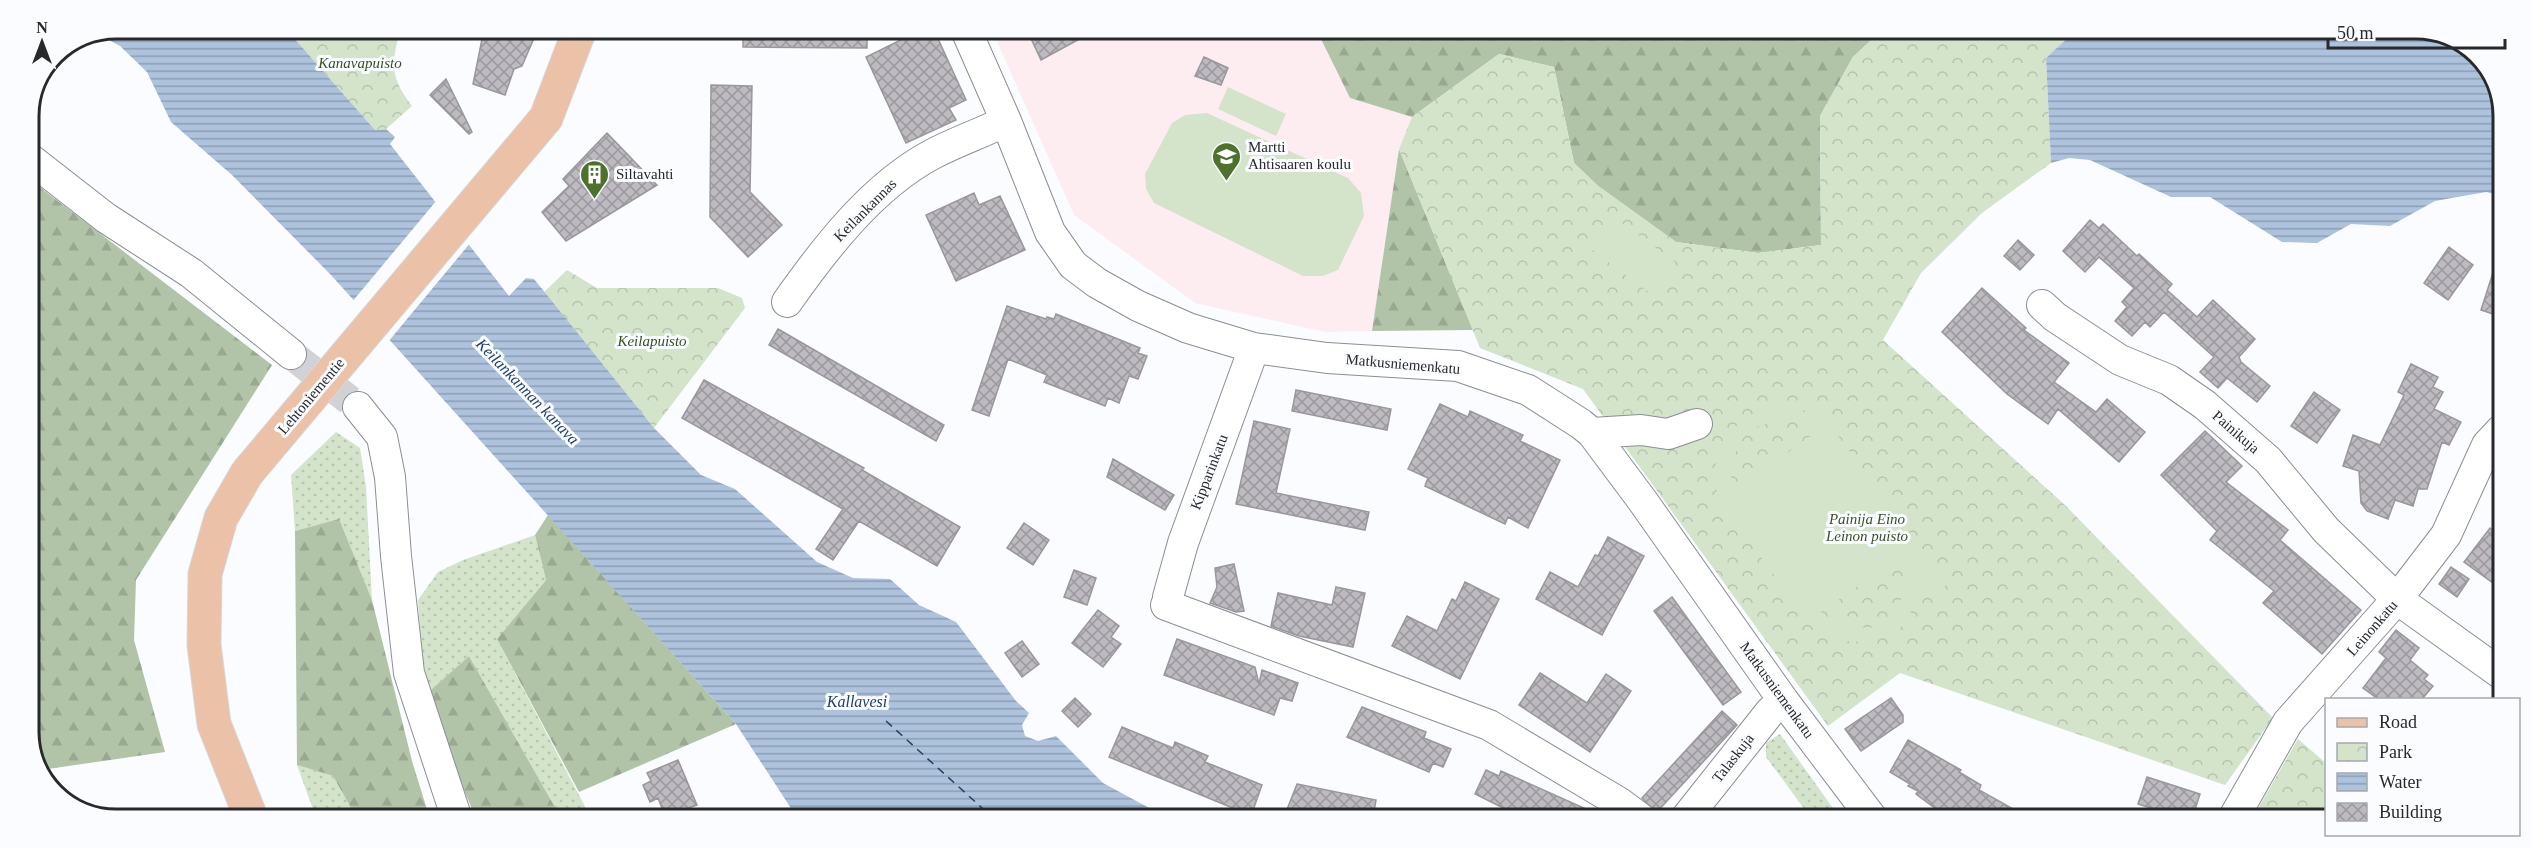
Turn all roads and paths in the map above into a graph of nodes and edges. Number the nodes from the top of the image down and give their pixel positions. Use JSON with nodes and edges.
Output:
{"nodes":[{"id":1,"x":576,"y":39,"type":"edge"},
{"id":2,"x":970,"y":39,"type":"edge"},
{"id":3,"x":1006,"y":121,"type":"junction"},
{"id":4,"x":39,"y":166,"type":"edge"},
{"id":5,"x":787,"y":302,"type":"dead end"},
{"id":6,"x":2042,"y":305,"type":"dead end"},
{"id":7,"x":1254,"y":348,"type":"junction"},
{"id":8,"x":291,"y":354,"type":"tunnel mouth"},
{"id":9,"x":358,"y":406,"type":"tunnel mouth"},
{"id":10,"x":1697,"y":424,"type":"dead end"},
{"id":11,"x":1592,"y":434,"type":"junction"},
{"id":12,"x":2493,"y":439,"type":"edge"},
{"id":13,"x":2397,"y":599,"type":"junction"},
{"id":14,"x":2493,"y":668,"type":"edge"},
{"id":15,"x":1783,"y":700,"type":"junction"},
{"id":16,"x":248,"y":809,"type":"edge"},
{"id":17,"x":454,"y":809,"type":"edge"},
{"id":18,"x":1628,"y":809,"type":"edge"},
{"id":19,"x":1693,"y":809,"type":"edge"},
{"id":20,"x":1865,"y":809,"type":"edge"},
{"id":21,"x":2239,"y":809,"type":"edge"}],
"edges":[{"from":1,"to":16,"type":"main road","name":"Lehtoniementie","bridge":true},
{"from":2,"to":3,"type":"street","name":"Matkusniemenkatu"},
{"from":3,"to":5,"type":"street","name":"Keilankannas"},
{"from":3,"to":7,"type":"street","name":"Matkusniemenkatu"},
{"from":4,"to":8,"type":"street"},
{"from":6,"to":13,"type":"street","name":"Painikuja"},
{"from":7,"to":11,"type":"street","name":"Matkusniemenkatu"},
{"from":7,"to":18,"type":"street","name":"Kipparinkatu"},
{"from":9,"to":17,"type":"street"},
{"from":10,"to":11,"type":"street"},
{"from":11,"to":15,"type":"street","name":"Matkusniemenkatu"},
{"from":12,"to":13,"type":"street","name":"Leinonkatu"},
{"from":13,"to":14,"type":"street","name":"Painikuja"},
{"from":13,"to":21,"type":"street","name":"Leinonkatu"},
{"from":15,"to":19,"type":"street","name":"Talaskuja"},
{"from":15,"to":20,"type":"street","name":"Matkusniemenkatu"}]}
